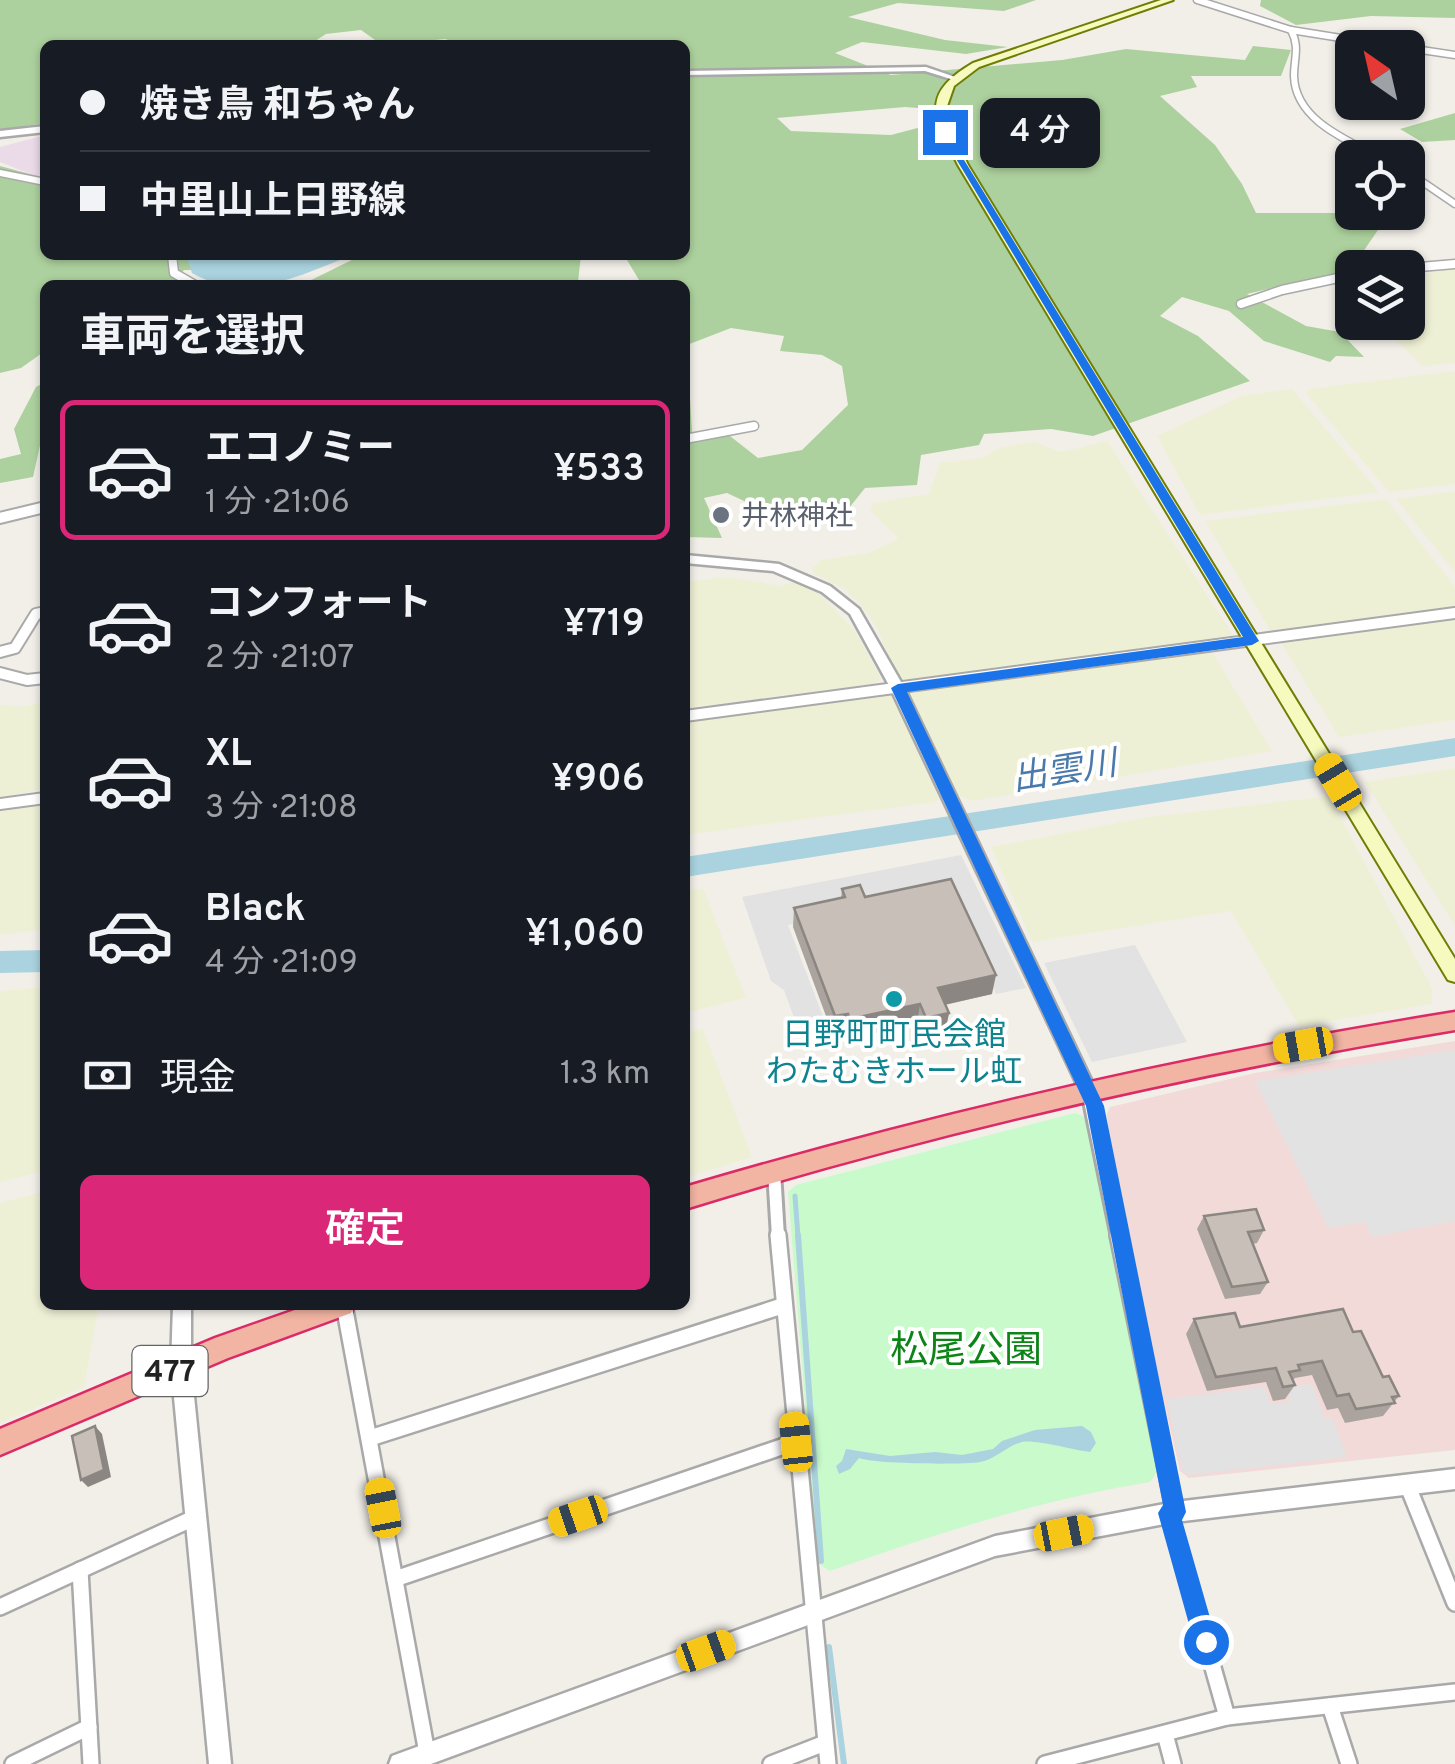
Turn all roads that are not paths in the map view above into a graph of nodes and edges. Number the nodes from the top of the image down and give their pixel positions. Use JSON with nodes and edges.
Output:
{"nodes":[{"id":1,"x":1170,"y":0,"type":"edge"},
{"id":2,"x":1197,"y":0,"type":"edge"},
{"id":3,"x":1291,"y":30,"type":"junction"},
{"id":4,"x":1335,"y":37,"type":"edge"},
{"id":5,"x":1425,"y":51,"type":"edge"},
{"id":6,"x":1455,"y":55,"type":"edge"},
{"id":7,"x":690,"y":72,"type":"edge"},
{"id":8,"x":954,"y":78,"type":"junction"},
{"id":9,"x":40,"y":130,"type":"edge"},
{"id":10,"x":0,"y":134,"type":"edge"},
{"id":11,"x":1351,"y":140,"type":"edge"},
{"id":12,"x":0,"y":173,"type":"edge"},
{"id":13,"x":40,"y":181,"type":"edge"},
{"id":14,"x":1425,"y":184,"type":"edge"},
{"id":15,"x":1455,"y":204,"type":"edge"},
{"id":16,"x":173,"y":260,"type":"edge"},
{"id":17,"x":1455,"y":264,"type":"edge"},
{"id":18,"x":1425,"y":267,"type":"edge"},
{"id":19,"x":1335,"y":279,"type":"edge"},
{"id":20,"x":186,"y":280,"type":"edge"},
{"id":21,"x":1241,"y":304,"type":"dead end"},
{"id":22,"x":754,"y":426,"type":"dead end"},
{"id":23,"x":690,"y":439,"type":"edge"},
{"id":24,"x":40,"y":508,"type":"edge"},
{"id":25,"x":0,"y":518,"type":"edge"},
{"id":26,"x":690,"y":559,"type":"edge"},
{"id":27,"x":40,"y":613,"type":"edge"},
{"id":28,"x":1455,"y":613,"type":"edge"},
{"id":29,"x":1252,"y":641,"type":"junction"},
{"id":30,"x":0,"y":652,"type":"edge"},
{"id":31,"x":0,"y":673,"type":"edge"},
{"id":32,"x":40,"y":679,"type":"edge"},
{"id":33,"x":898,"y":688,"type":"junction"},
{"id":34,"x":690,"y":715,"type":"edge"},
{"id":35,"x":40,"y":799,"type":"edge"},
{"id":36,"x":0,"y":804,"type":"edge"},
{"id":37,"x":1455,"y":975,"type":"edge"},
{"id":38,"x":1455,"y":1021,"type":"edge"},
{"id":39,"x":1088,"y":1090,"type":"junction"},
{"id":40,"x":774,"y":1170,"type":"junction"},
{"id":41,"x":690,"y":1196,"type":"edge"},
{"id":42,"x":782,"y":1306,"type":"junction"},
{"id":43,"x":182,"y":1310,"type":"edge"},
{"id":44,"x":330,"y":1310,"type":"edge"},
{"id":45,"x":344,"y":1310,"type":"edge"},
{"id":46,"x":181,"y":1366,"type":"junction"},
{"id":47,"x":370,"y":1438,"type":"junction"},
{"id":48,"x":0,"y":1442,"type":"edge"},
{"id":49,"x":796,"y":1442,"type":"junction"},
{"id":50,"x":1455,"y":1479,"type":"edge"},
{"id":51,"x":1407,"y":1484,"type":"junction"},
{"id":52,"x":1172,"y":1513,"type":"junction"},
{"id":53,"x":196,"y":1517,"type":"junction"},
{"id":54,"x":80,"y":1570,"type":"junction"},
{"id":55,"x":395,"y":1578,"type":"junction"},
{"id":56,"x":1455,"y":1604,"type":"edge"},
{"id":57,"x":0,"y":1607,"type":"edge"},
{"id":58,"x":811,"y":1613,"type":"junction"},
{"id":59,"x":1455,"y":1692,"type":"edge"},
{"id":60,"x":1330,"y":1706,"type":"junction"},
{"id":61,"x":1226,"y":1717,"type":"junction"},
{"id":62,"x":89,"y":1727,"type":"junction"},
{"id":63,"x":1165,"y":1734,"type":"junction"},
{"id":64,"x":825,"y":1743,"type":"junction"},
{"id":65,"x":427,"y":1753,"type":"junction"},
{"id":66,"x":12,"y":1764,"type":"edge"},
{"id":67,"x":91,"y":1764,"type":"edge"},
{"id":68,"x":220,"y":1764,"type":"edge"},
{"id":69,"x":400,"y":1764,"type":"edge"},
{"id":70,"x":771,"y":1764,"type":"edge"},
{"id":71,"x":828,"y":1764,"type":"edge"},
{"id":72,"x":1045,"y":1764,"type":"edge"},
{"id":73,"x":1173,"y":1764,"type":"edge"},
{"id":74,"x":1350,"y":1764,"type":"edge"}],
"edges":[{"from":1,"to":8,"type":"main road"},
{"from":2,"to":3,"type":"street"},
{"from":3,"to":4,"type":"street"},
{"from":3,"to":11,"type":"street"},
{"from":5,"to":6,"type":"street"},
{"from":7,"to":8,"type":"street"},
{"from":8,"to":29,"type":"main road"},
{"from":9,"to":10,"type":"street"},
{"from":12,"to":13,"type":"street"},
{"from":14,"to":15,"type":"street"},
{"from":16,"to":20,"type":"street"},
{"from":17,"to":18,"type":"street"},
{"from":19,"to":21,"type":"street"},
{"from":22,"to":23,"type":"street"},
{"from":24,"to":25,"type":"street"},
{"from":26,"to":33,"type":"street"},
{"from":27,"to":30,"type":"street"},
{"from":28,"to":29,"type":"street"},
{"from":29,"to":33,"type":"street"},
{"from":29,"to":37,"type":"main road"},
{"from":31,"to":32,"type":"street"},
{"from":33,"to":34,"type":"street"},
{"from":33,"to":39,"type":"street"},
{"from":35,"to":36,"type":"street"},
{"from":38,"to":39,"type":"highway"},
{"from":39,"to":40,"type":"highway"},
{"from":39,"to":52,"type":"street"},
{"from":40,"to":41,"type":"highway"},
{"from":40,"to":42,"type":"street"},
{"from":42,"to":47,"type":"street"},
{"from":42,"to":49,"type":"street"},
{"from":43,"to":46,"type":"street"},
{"from":44,"to":46,"type":"highway","number":"477"},
{"from":45,"to":47,"type":"street"},
{"from":46,"to":48,"type":"highway","number":"477"},
{"from":46,"to":53,"type":"street"},
{"from":47,"to":55,"type":"street"},
{"from":49,"to":55,"type":"street"},
{"from":49,"to":58,"type":"street"},
{"from":50,"to":51,"type":"street"},
{"from":51,"to":52,"type":"street"},
{"from":51,"to":56,"type":"street"},
{"from":52,"to":58,"type":"street"},
{"from":52,"to":61,"type":"street"},
{"from":53,"to":54,"type":"street"},
{"from":53,"to":68,"type":"street"},
{"from":54,"to":57,"type":"street"},
{"from":54,"to":62,"type":"street"},
{"from":55,"to":65,"type":"street"},
{"from":58,"to":64,"type":"street"},
{"from":58,"to":65,"type":"street"},
{"from":59,"to":60,"type":"street"},
{"from":60,"to":61,"type":"street"},
{"from":60,"to":74,"type":"street"},
{"from":61,"to":63,"type":"street"},
{"from":62,"to":66,"type":"street"},
{"from":62,"to":67,"type":"street"},
{"from":63,"to":72,"type":"street"},
{"from":63,"to":73,"type":"street"},
{"from":64,"to":70,"type":"street"},
{"from":64,"to":71,"type":"street"},
{"from":65,"to":69,"type":"street"}]}
